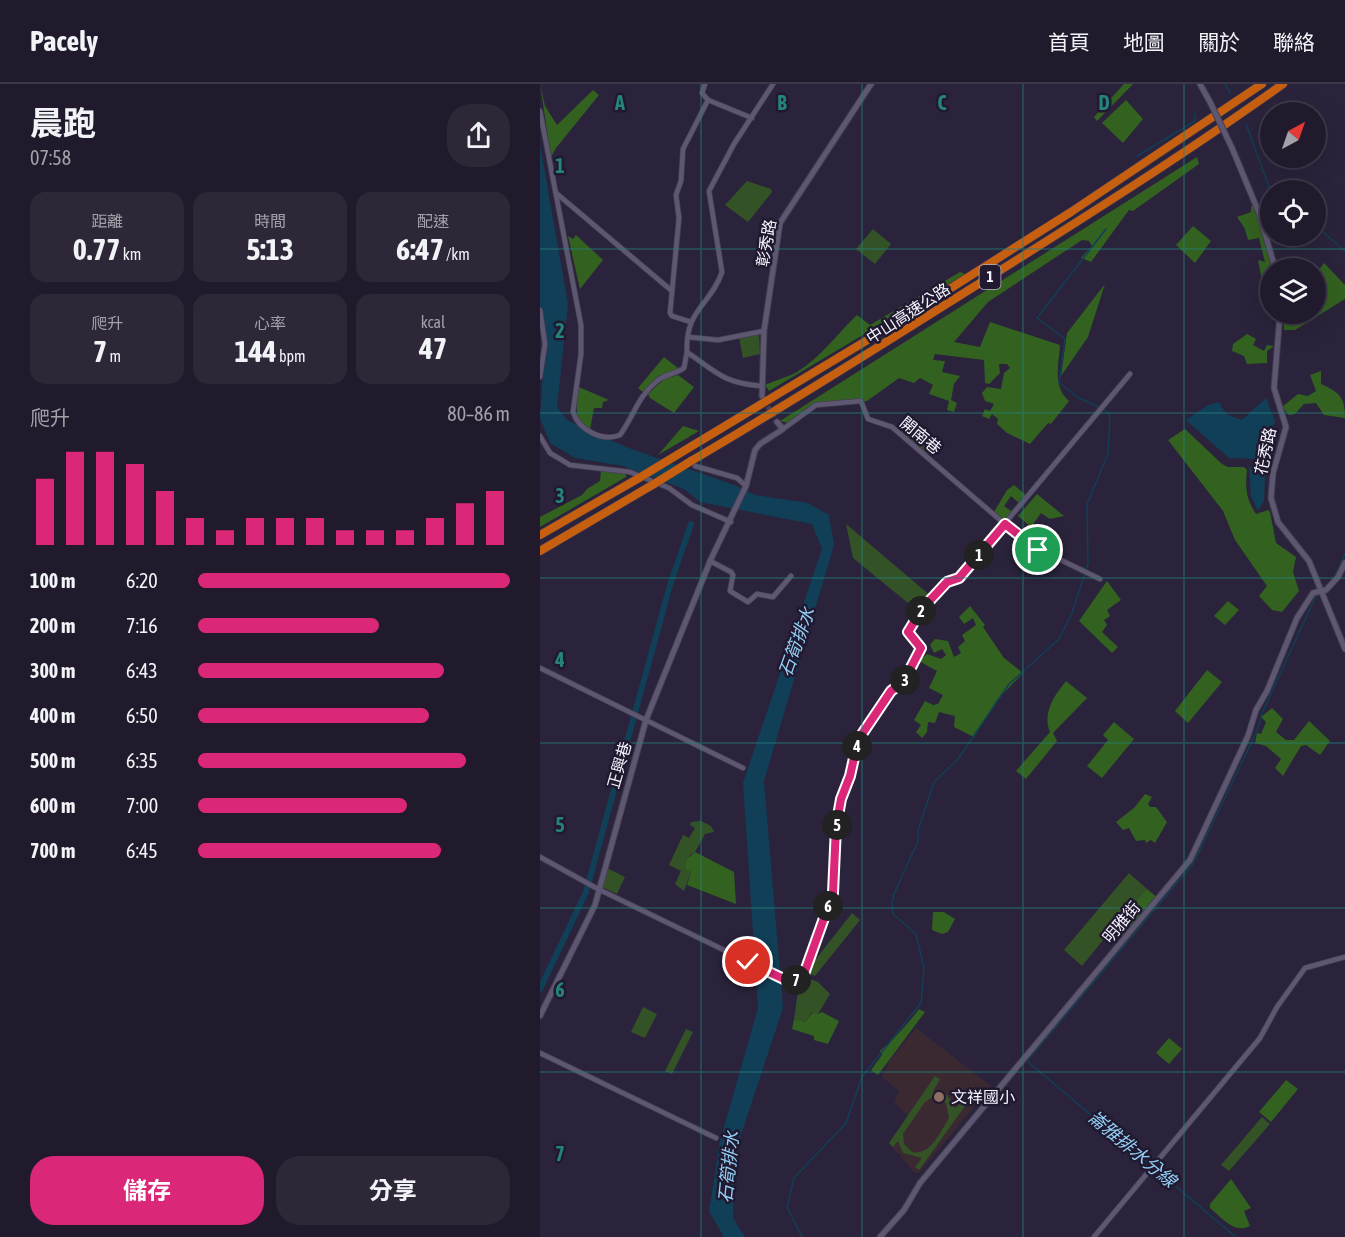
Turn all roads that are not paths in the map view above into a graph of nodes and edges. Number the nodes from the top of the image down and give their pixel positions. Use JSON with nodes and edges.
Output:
{"nodes":[{"id":1,"x":705,"y":84,"type":"edge"},
{"id":2,"x":773,"y":84,"type":"edge"},
{"id":3,"x":871,"y":84,"type":"edge"},
{"id":4,"x":1200,"y":84,"type":"edge"},
{"id":5,"x":1262,"y":84,"type":"edge"},
{"id":6,"x":1283,"y":84,"type":"edge"},
{"id":7,"x":708,"y":100,"type":"junction"},
{"id":8,"x":540,"y":111,"type":"edge"},
{"id":9,"x":752,"y":118,"type":"junction"},
{"id":10,"x":556,"y":193,"type":"junction"},
{"id":11,"x":1272,"y":258,"type":"edge"},
{"id":12,"x":672,"y":291,"type":"junction"},
{"id":13,"x":540,"y":310,"type":"edge"},
{"id":14,"x":691,"y":322,"type":"junction"},
{"id":15,"x":1279,"y":324,"type":"edge"},
{"id":16,"x":764,"y":331,"type":"junction"},
{"id":17,"x":687,"y":337,"type":"junction"},
{"id":18,"x":687,"y":352,"type":"junction"},
{"id":19,"x":1130,"y":374,"type":"dead end"},
{"id":20,"x":540,"y":377,"type":"edge"},
{"id":21,"x":761,"y":386,"type":"junction"},
{"id":22,"x":762,"y":396,"type":"tunnel mouth"},
{"id":23,"x":777,"y":422,"type":"tunnel mouth"},
{"id":24,"x":783,"y":429,"type":"junction"},
{"id":25,"x":540,"y":436,"type":"edge"},
{"id":26,"x":693,"y":464,"type":"junction"},
{"id":27,"x":746,"y":486,"type":"junction"},
{"id":28,"x":731,"y":522,"type":"junction"},
{"id":29,"x":1005,"y":524,"type":"junction"},
{"id":30,"x":540,"y":535,"type":"edge"},
{"id":31,"x":540,"y":551,"type":"edge"},
{"id":32,"x":710,"y":561,"type":"junction"},
{"id":33,"x":1345,"y":563,"type":"edge"},
{"id":34,"x":791,"y":576,"type":"dead end"},
{"id":35,"x":1100,"y":579,"type":"dead end"},
{"id":36,"x":1322,"y":590,"type":"junction"},
{"id":37,"x":1345,"y":649,"type":"edge"},
{"id":38,"x":540,"y":668,"type":"edge"},
{"id":39,"x":645,"y":720,"type":"junction"},
{"id":40,"x":743,"y":768,"type":"dead end"},
{"id":41,"x":540,"y":857,"type":"edge"},
{"id":42,"x":598,"y":889,"type":"junction"},
{"id":43,"x":1345,"y":957,"type":"edge"},
{"id":44,"x":540,"y":1016,"type":"edge"},
{"id":45,"x":540,"y":1053,"type":"edge"},
{"id":46,"x":716,"y":1138,"type":"dead end"},
{"id":47,"x":880,"y":1237,"type":"edge"},
{"id":48,"x":1094,"y":1237,"type":"edge"}],
"edges":[{"from":1,"to":7,"type":"street"},
{"from":2,"to":9,"type":"street"},
{"from":3,"to":16,"type":"street","name":"彰秀路"},
{"from":4,"to":11,"type":"street","bridge":true},
{"from":5,"to":30,"type":"highway","name":"中山高速公路","number":"1","bridge":true},
{"from":6,"to":26,"type":"highway","name":"中山高速公路","number":"1"},
{"from":7,"to":9,"type":"street"},
{"from":7,"to":12,"type":"street"},
{"from":8,"to":10,"type":"street"},
{"from":9,"to":14,"type":"street"},
{"from":10,"to":12,"type":"street"},
{"from":10,"to":18,"type":"street"},
{"from":12,"to":14,"type":"street"},
{"from":13,"to":20,"type":"street"},
{"from":14,"to":17,"type":"street"},
{"from":15,"to":36,"type":"street","name":"花秀路"},
{"from":16,"to":17,"type":"street"},
{"from":16,"to":21,"type":"street","name":"彰秀路"},
{"from":17,"to":18,"type":"street"},
{"from":18,"to":21,"type":"street"},
{"from":19,"to":29,"type":"street"},
{"from":21,"to":22,"type":"street","name":"彰秀路"},
{"from":23,"to":24,"type":"street"},
{"from":24,"to":27,"type":"street","name":"開南巷"},
{"from":24,"to":29,"type":"street","name":"開南巷"},
{"from":25,"to":28,"type":"street"},
{"from":26,"to":27,"type":"street"},
{"from":26,"to":31,"type":"highway","name":"中山高速公路","number":"1","bridge":true},
{"from":27,"to":28,"type":"street","name":"開南巷"},
{"from":28,"to":32,"type":"street","name":"正興巷"},
{"from":29,"to":35,"type":"street","name":"開南巷"},
{"from":29,"to":42,"type":"street"},
{"from":32,"to":34,"type":"street"},
{"from":32,"to":39,"type":"street","name":"正興巷"},
{"from":33,"to":36,"type":"street","name":"明雅街"},
{"from":36,"to":37,"type":"street","name":"花秀路"},
{"from":36,"to":47,"type":"street","name":"明雅街"},
{"from":38,"to":39,"type":"street"},
{"from":39,"to":40,"type":"street"},
{"from":39,"to":42,"type":"street","name":"正興巷"},
{"from":41,"to":42,"type":"street"},
{"from":42,"to":44,"type":"street","name":"正興巷"},
{"from":43,"to":48,"type":"street"},
{"from":45,"to":46,"type":"street"}]}
